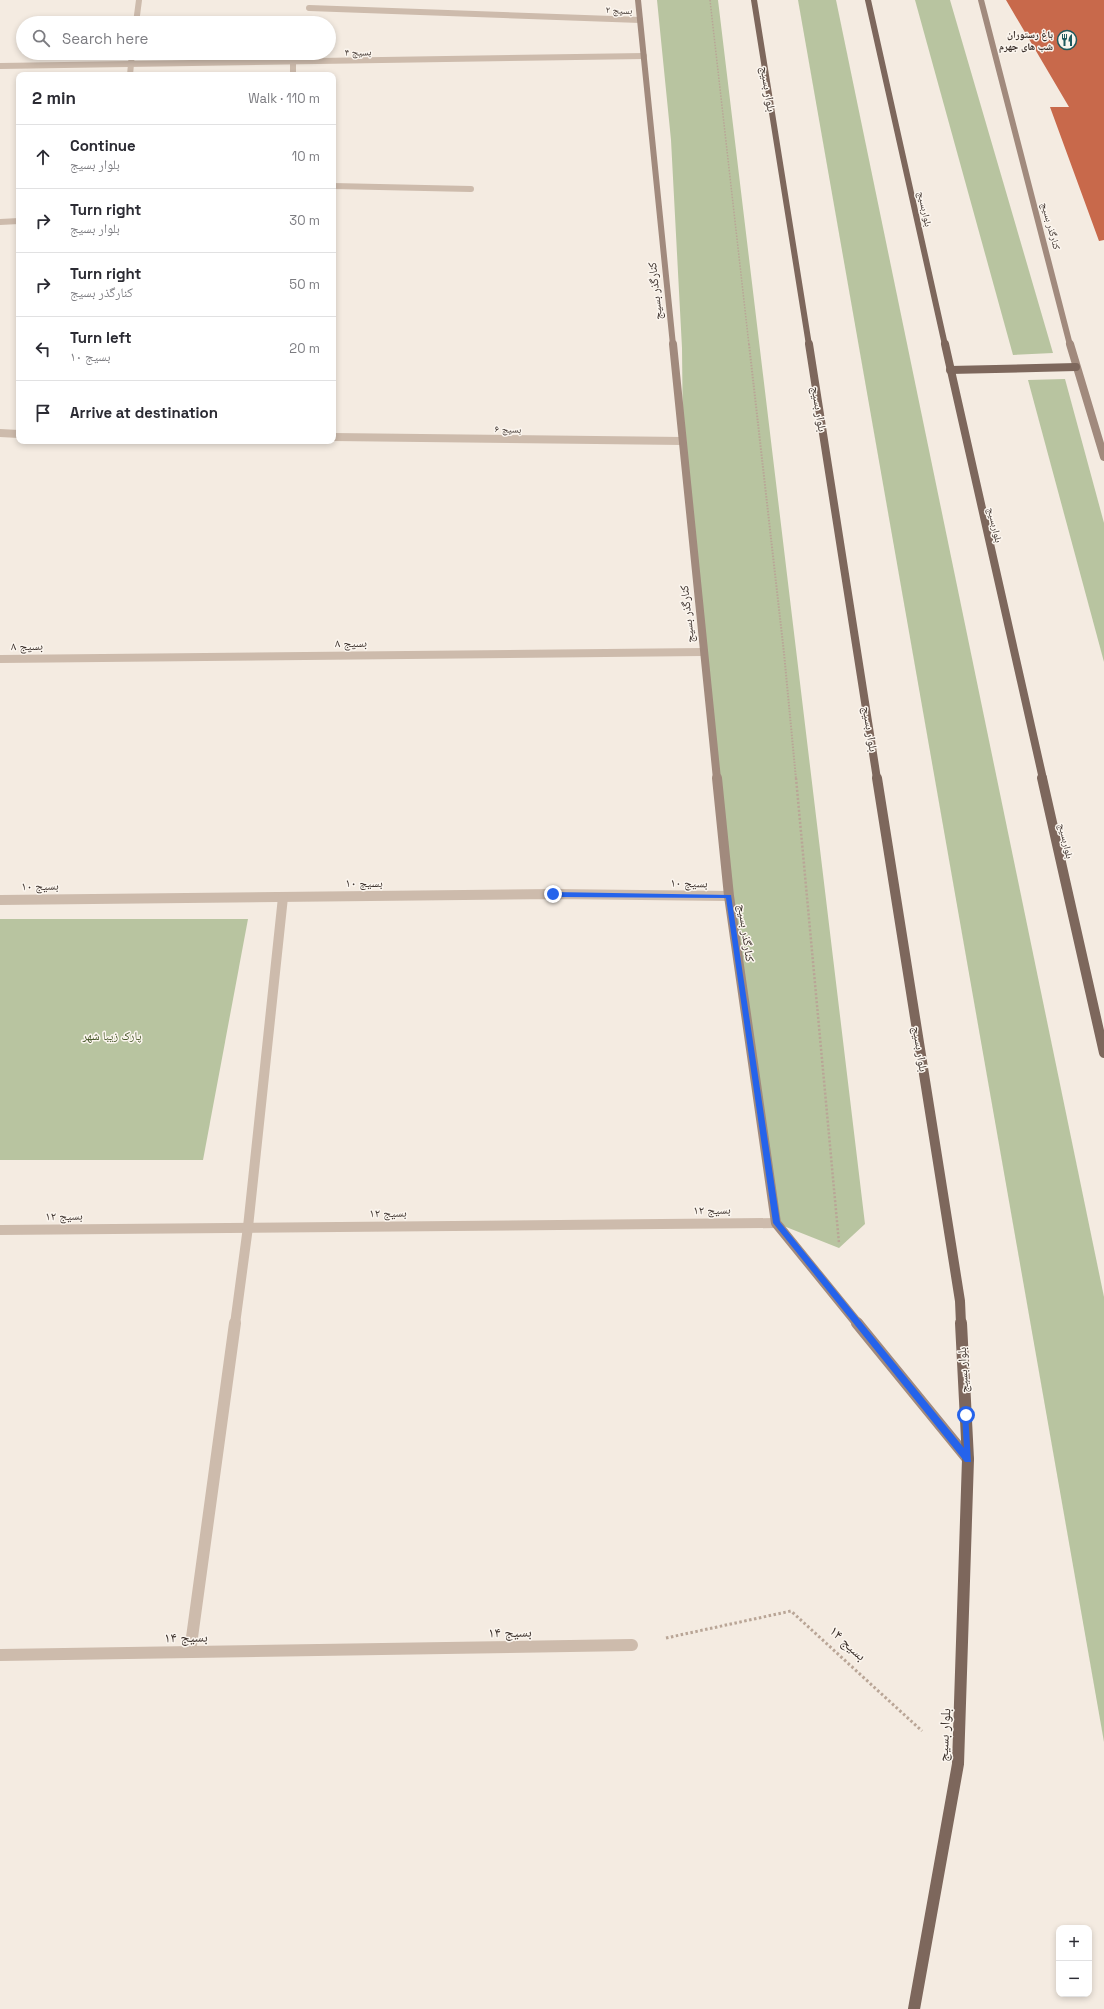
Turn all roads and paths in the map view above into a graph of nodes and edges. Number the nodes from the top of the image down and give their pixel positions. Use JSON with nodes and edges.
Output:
{"nodes":[{"id":1,"x":139,"y":0,"type":"edge"},
{"id":2,"x":638,"y":0,"type":"edge"},
{"id":3,"x":710,"y":0,"type":"edge"},
{"id":4,"x":754,"y":0,"type":"edge"},
{"id":5,"x":868,"y":0,"type":"edge"},
{"id":6,"x":981,"y":0,"type":"edge"},
{"id":7,"x":309,"y":8,"type":"dead end"},
{"id":8,"x":137,"y":16,"type":"edge"},
{"id":9,"x":640,"y":20,"type":"junction"},
{"id":10,"x":644,"y":56,"type":"junction"},
{"id":11,"x":131,"y":60,"type":"edge"},
{"id":12,"x":293,"y":62,"type":"junction"},
{"id":13,"x":131,"y":64,"type":"junction"},
{"id":14,"x":0,"y":66,"type":"edge"},
{"id":15,"x":130,"y":72,"type":"edge"},
{"id":16,"x":293,"y":72,"type":"edge"},
{"id":17,"x":336,"y":186,"type":"edge"},
{"id":18,"x":471,"y":189,"type":"dead end"},
{"id":19,"x":16,"y":221,"type":"edge"},
{"id":20,"x":0,"y":222,"type":"edge"},
{"id":21,"x":1076,"y":367,"type":"junction"},
{"id":22,"x":950,"y":370,"type":"junction"},
{"id":23,"x":0,"y":433,"type":"edge"},
{"id":24,"x":16,"y":434,"type":"edge"},
{"id":25,"x":336,"y":437,"type":"edge"},
{"id":26,"x":682,"y":441,"type":"junction"},
{"id":27,"x":1104,"y":457,"type":"edge"},
{"id":28,"x":703,"y":652,"type":"junction"},
{"id":29,"x":0,"y":659,"type":"edge"},
{"id":30,"x":284,"y":896,"type":"junction"},
{"id":31,"x":729,"y":896,"type":"junction"},
{"id":32,"x":0,"y":900,"type":"edge"},
{"id":33,"x":1104,"y":1053,"type":"edge"},
{"id":34,"x":776,"y":1223,"type":"junction"},
{"id":35,"x":248,"y":1228,"type":"junction"},
{"id":36,"x":0,"y":1230,"type":"edge"},
{"id":37,"x":839,"y":1248,"type":"dead end"},
{"id":38,"x":968,"y":1459,"type":"junction"},
{"id":39,"x":632,"y":1645,"type":"joint"},
{"id":40,"x":190,"y":1652,"type":"junction"},
{"id":41,"x":0,"y":1655,"type":"edge"},
{"id":42,"x":958,"y":1764,"type":"junction"},
{"id":43,"x":914,"y":2009,"type":"edge"}],
"edges":[{"from":1,"to":8,"type":"street"},
{"from":2,"to":9,"type":"street","name":"کنارگذر بسیج"},
{"from":3,"to":37,"type":"path"},
{"from":4,"to":38,"type":"main road","name":"بلوار بسیج"},
{"from":5,"to":22,"type":"main road","name":"بلواربسیج"},
{"from":6,"to":21,"type":"street","name":"کنارگذر بسیج"},
{"from":7,"to":9,"type":"street","name":"بسیج ۲"},
{"from":9,"to":10,"type":"street","name":"کنارگذر بسیج"},
{"from":10,"to":12,"type":"street","name":"بسیج ۴"},
{"from":10,"to":26,"type":"street","name":"کنارگذر بسیج"},
{"from":11,"to":13,"type":"street"},
{"from":12,"to":13,"type":"street","name":"بسیج ۴"},
{"from":12,"to":16,"type":"street"},
{"from":13,"to":14,"type":"street","name":"بسیج ۴"},
{"from":13,"to":15,"type":"street"},
{"from":17,"to":18,"type":"street"},
{"from":19,"to":20,"type":"street"},
{"from":21,"to":22,"type":"main road"},
{"from":21,"to":27,"type":"street","name":"کنارگذر بسیج"},
{"from":22,"to":33,"type":"main road","name":"بلواربسیج"},
{"from":23,"to":24,"type":"street"},
{"from":25,"to":26,"type":"street","name":"بسیج ۶"},
{"from":26,"to":28,"type":"street","name":"کنارگذر بسیج"},
{"from":28,"to":29,"type":"street","name":"بسیج ۸"},
{"from":28,"to":31,"type":"street","name":"کنارگذر بسیج"},
{"from":30,"to":31,"type":"street","name":"بسیج ۱۰"},
{"from":30,"to":32,"type":"street","name":"بسیج ۱۰"},
{"from":30,"to":35,"type":"street"},
{"from":31,"to":34,"type":"street","name":"کنارگذر بسیج"},
{"from":34,"to":35,"type":"street","name":"بسیج ۱۲"},
{"from":34,"to":38,"type":"street"},
{"from":35,"to":36,"type":"street","name":"بسیج ۱۲"},
{"from":35,"to":40,"type":"street"},
{"from":38,"to":42,"type":"main road","name":"بلوار بسیج"},
{"from":39,"to":40,"type":"street","name":"بسیج ۱۴"},
{"from":39,"to":42,"type":"path","name":"بسیج ۱۴"},
{"from":40,"to":41,"type":"street","name":"بسیج ۱۴"},
{"from":42,"to":43,"type":"main road","name":"بلوار بسیج"}]}
